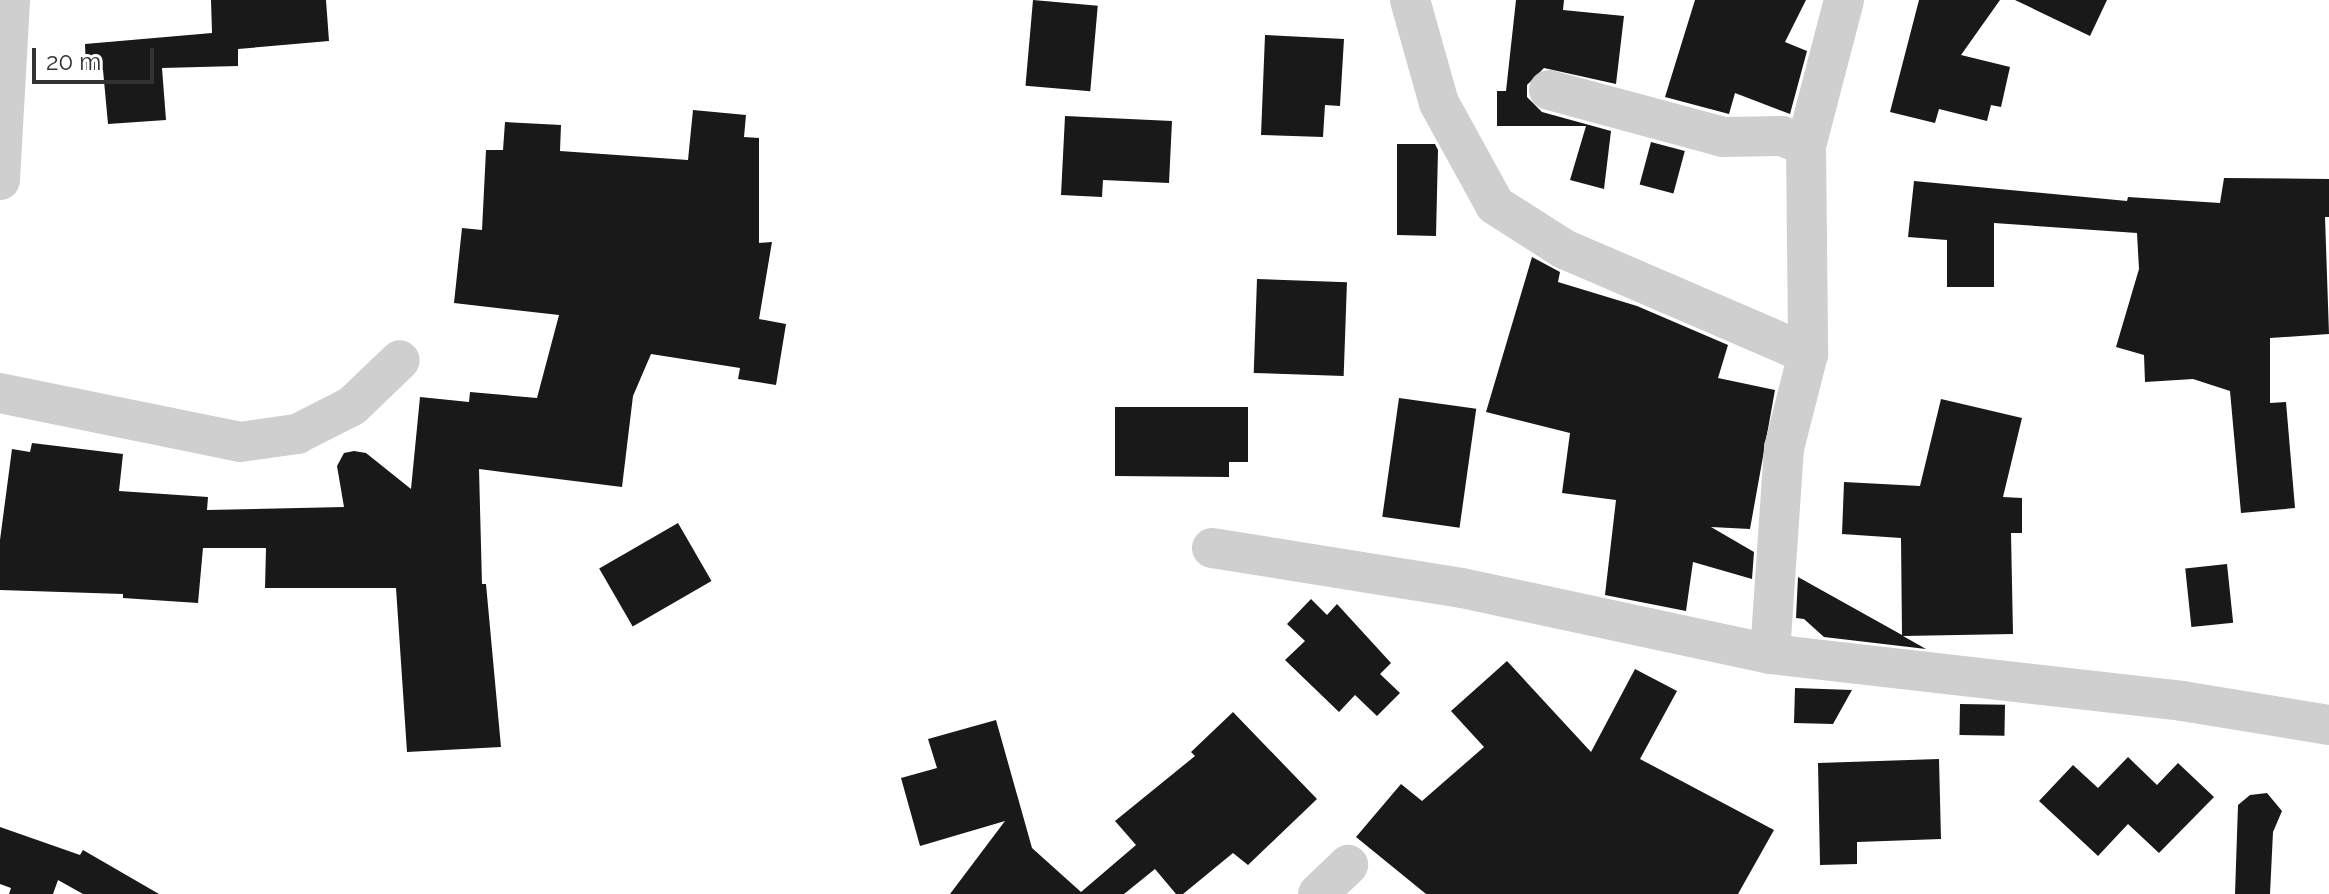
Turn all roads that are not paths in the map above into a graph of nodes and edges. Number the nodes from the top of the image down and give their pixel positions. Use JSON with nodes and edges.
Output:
{"nodes":[{"id":1,"x":10,"y":0,"type":"edge"},
{"id":2,"x":1410,"y":0,"type":"edge"},
{"id":3,"x":1844,"y":0,"type":"edge"},
{"id":4,"x":1549,"y":90,"type":"dead end"},
{"id":5,"x":1806,"y":146,"type":"junction"},
{"id":6,"x":0,"y":180,"type":"edge"},
{"id":7,"x":1808,"y":354,"type":"junction"},
{"id":8,"x":400,"y":360,"type":"dead end"},
{"id":9,"x":0,"y":393,"type":"edge"},
{"id":10,"x":1212,"y":548,"type":"dead end"},
{"id":11,"x":1770,"y":654,"type":"junction"},
{"id":12,"x":2329,"y":725,"type":"edge"},
{"id":13,"x":1348,"y":865,"type":"dead end"},
{"id":14,"x":1318,"y":894,"type":"edge"}],
"edges":[{"from":1,"to":6,"type":"street"},
{"from":2,"to":7,"type":"street"},
{"from":3,"to":5,"type":"street"},
{"from":4,"to":5,"type":"street"},
{"from":5,"to":7,"type":"street"},
{"from":7,"to":11,"type":"street"},
{"from":8,"to":9,"type":"street"},
{"from":10,"to":11,"type":"street"},
{"from":11,"to":12,"type":"street"},
{"from":13,"to":14,"type":"street"}]}
